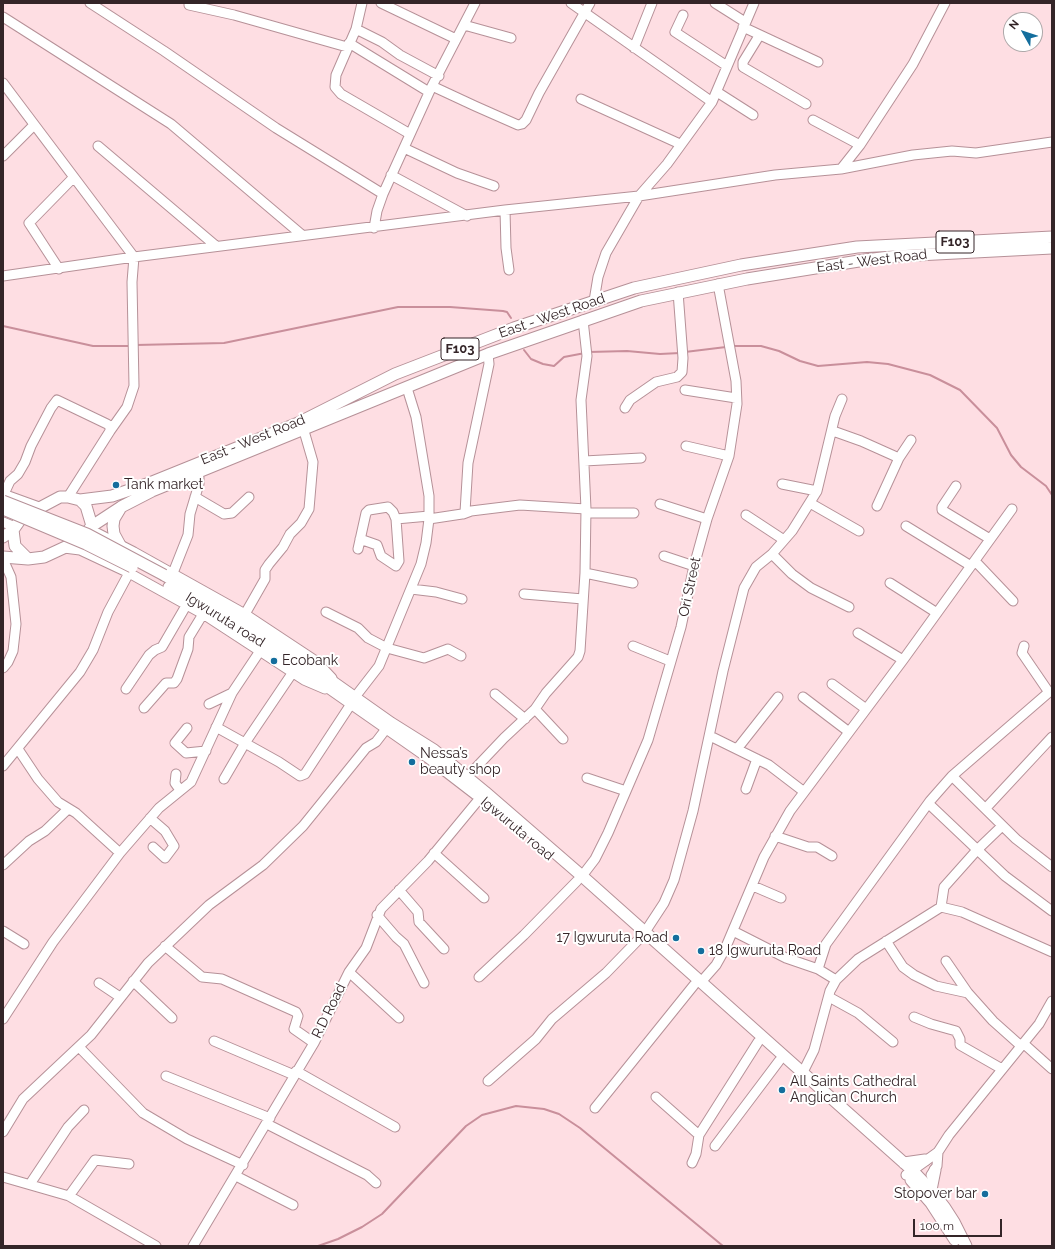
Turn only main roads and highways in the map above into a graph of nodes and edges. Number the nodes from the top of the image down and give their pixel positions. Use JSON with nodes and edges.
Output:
{"nodes":[{"id":1,"x":1052,"y":237,"type":"edge"},
{"id":2,"x":1007,"y":244,"type":"junction"},
{"id":3,"x":1052,"y":248,"type":"edge"},
{"id":4,"x":243,"y":450,"type":"junction"},
{"id":5,"x":3,"y":496,"type":"edge"},
{"id":6,"x":80,"y":500,"type":"junction"},
{"id":7,"x":121,"y":507,"type":"junction"},
{"id":8,"x":3,"y":509,"type":"edge"},
{"id":9,"x":91,"y":527,"type":"junction"},
{"id":10,"x":14,"y":529,"type":"junction"},
{"id":11,"x":3,"y":537,"type":"edge"},
{"id":12,"x":120,"y":545,"type":"road end"},
{"id":13,"x":3,"y":558,"type":"edge"},
{"id":14,"x":28,"y":559,"type":"junction"},
{"id":15,"x":166,"y":577,"type":"junction"},
{"id":16,"x":353,"y":701,"type":"junction"},
{"id":17,"x":483,"y":794,"type":"junction"},
{"id":18,"x":698,"y":984,"type":"junction"},
{"id":19,"x":925,"y":1160,"type":"road end"},
{"id":20,"x":907,"y":1170,"type":"junction"},
{"id":21,"x":935,"y":1170,"type":"road end"},
{"id":22,"x":924,"y":1186,"type":"junction"},
{"id":23,"x":958,"y":1246,"type":"edge"},
{"id":24,"x":966,"y":1246,"type":"edge"}],
"edges":[{"from":1,"to":2,"type":"main road","name":"East - West Road","number":"F103"},
{"from":2,"to":3,"type":"main road","name":"East - West Road","number":"F103"},
{"from":2,"to":4,"type":"main road","name":"East - West Road","number":"F103"},
{"from":2,"to":4,"type":"main road","name":"East - West Road","number":"F103"},
{"from":4,"to":6,"type":"main road","name":"East - West Road","number":"F103"},
{"from":4,"to":7,"type":"main road","name":"East - West Road","number":"F103"},
{"from":5,"to":15,"type":"main road","bridge":true},
{"from":6,"to":9,"type":"main road"},
{"from":6,"to":10,"type":"main road"},
{"from":7,"to":9,"type":"main road","name":"East - West Road","number":"F103"},
{"from":7,"to":12,"type":"main road"},
{"from":8,"to":15,"type":"main road","name":"Igwuruta road","bridge":true},
{"from":9,"to":14,"type":"main road"},
{"from":10,"to":11,"type":"main road"},
{"from":10,"to":14,"type":"main road"},
{"from":13,"to":14,"type":"main road"},
{"from":15,"to":16,"type":"main road","name":"Igwuruta road"},
{"from":16,"to":17,"type":"main road","name":"Igwuruta road"},
{"from":16,"to":17,"type":"main road","name":"Igwuruta road"},
{"from":17,"to":18,"type":"main road","name":"Igwuruta road"},
{"from":18,"to":20,"type":"main road","name":"Igwuruta road"},
{"from":18,"to":20,"type":"main road","name":"Igwuruta road"},
{"from":19,"to":20,"type":"main road"},
{"from":20,"to":22,"type":"main road","name":"Igwuruta road"},
{"from":21,"to":22,"type":"main road"},
{"from":22,"to":23,"type":"main road","name":"Igwuruta road"},
{"from":22,"to":24,"type":"main road","name":"Igwuruta road"}]}
